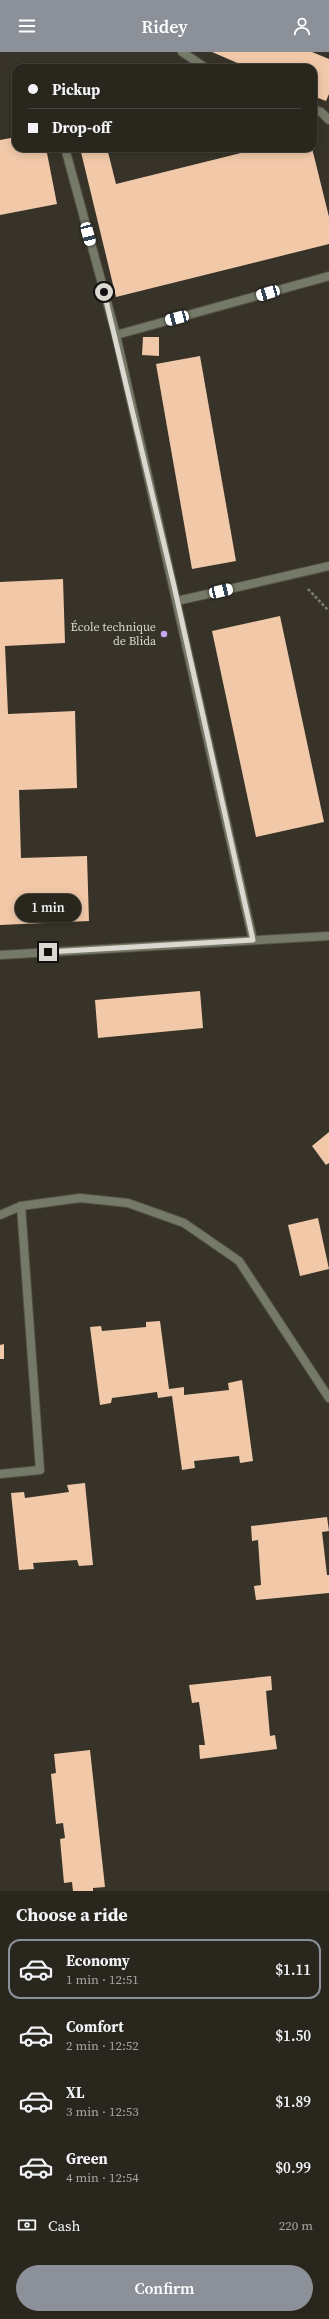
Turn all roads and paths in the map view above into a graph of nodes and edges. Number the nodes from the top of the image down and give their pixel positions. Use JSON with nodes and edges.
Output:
{"nodes":[{"id":1,"x":182,"y":52,"type":"edge"},
{"id":2,"x":200,"y":64,"type":"edge"},
{"id":3,"x":317,"y":110,"type":"edge"},
{"id":4,"x":329,"y":120,"type":"edge"},
{"id":5,"x":66,"y":152,"type":"edge"},
{"id":6,"x":329,"y":276,"type":"edge"},
{"id":7,"x":116,"y":336,"type":"junction"},
{"id":8,"x":329,"y":566,"type":"edge"},
{"id":9,"x":294,"y":574,"type":"junction"},
{"id":10,"x":177,"y":601,"type":"junction"},
{"id":11,"x":329,"y":611,"type":"edge"},
{"id":12,"x":329,"y":936,"type":"edge"},
{"id":13,"x":253,"y":940,"type":"junction"},
{"id":14,"x":0,"y":954,"type":"edge"},
{"id":15,"x":21,"y":1206,"type":"junction"},
{"id":16,"x":0,"y":1215,"type":"edge"},
{"id":17,"x":329,"y":1398,"type":"edge"},
{"id":18,"x":0,"y":1474,"type":"edge"}],
"edges":[{"from":1,"to":2,"type":"street"},
{"from":3,"to":4,"type":"street"},
{"from":5,"to":7,"type":"street"},
{"from":6,"to":7,"type":"street"},
{"from":7,"to":10,"type":"street"},
{"from":8,"to":9,"type":"street"},
{"from":9,"to":10,"type":"street"},
{"from":9,"to":11,"type":"path"},
{"from":10,"to":13,"type":"street"},
{"from":12,"to":13,"type":"street"},
{"from":13,"to":14,"type":"street"},
{"from":15,"to":16,"type":"street"},
{"from":15,"to":17,"type":"street"},
{"from":15,"to":18,"type":"street"}]}
